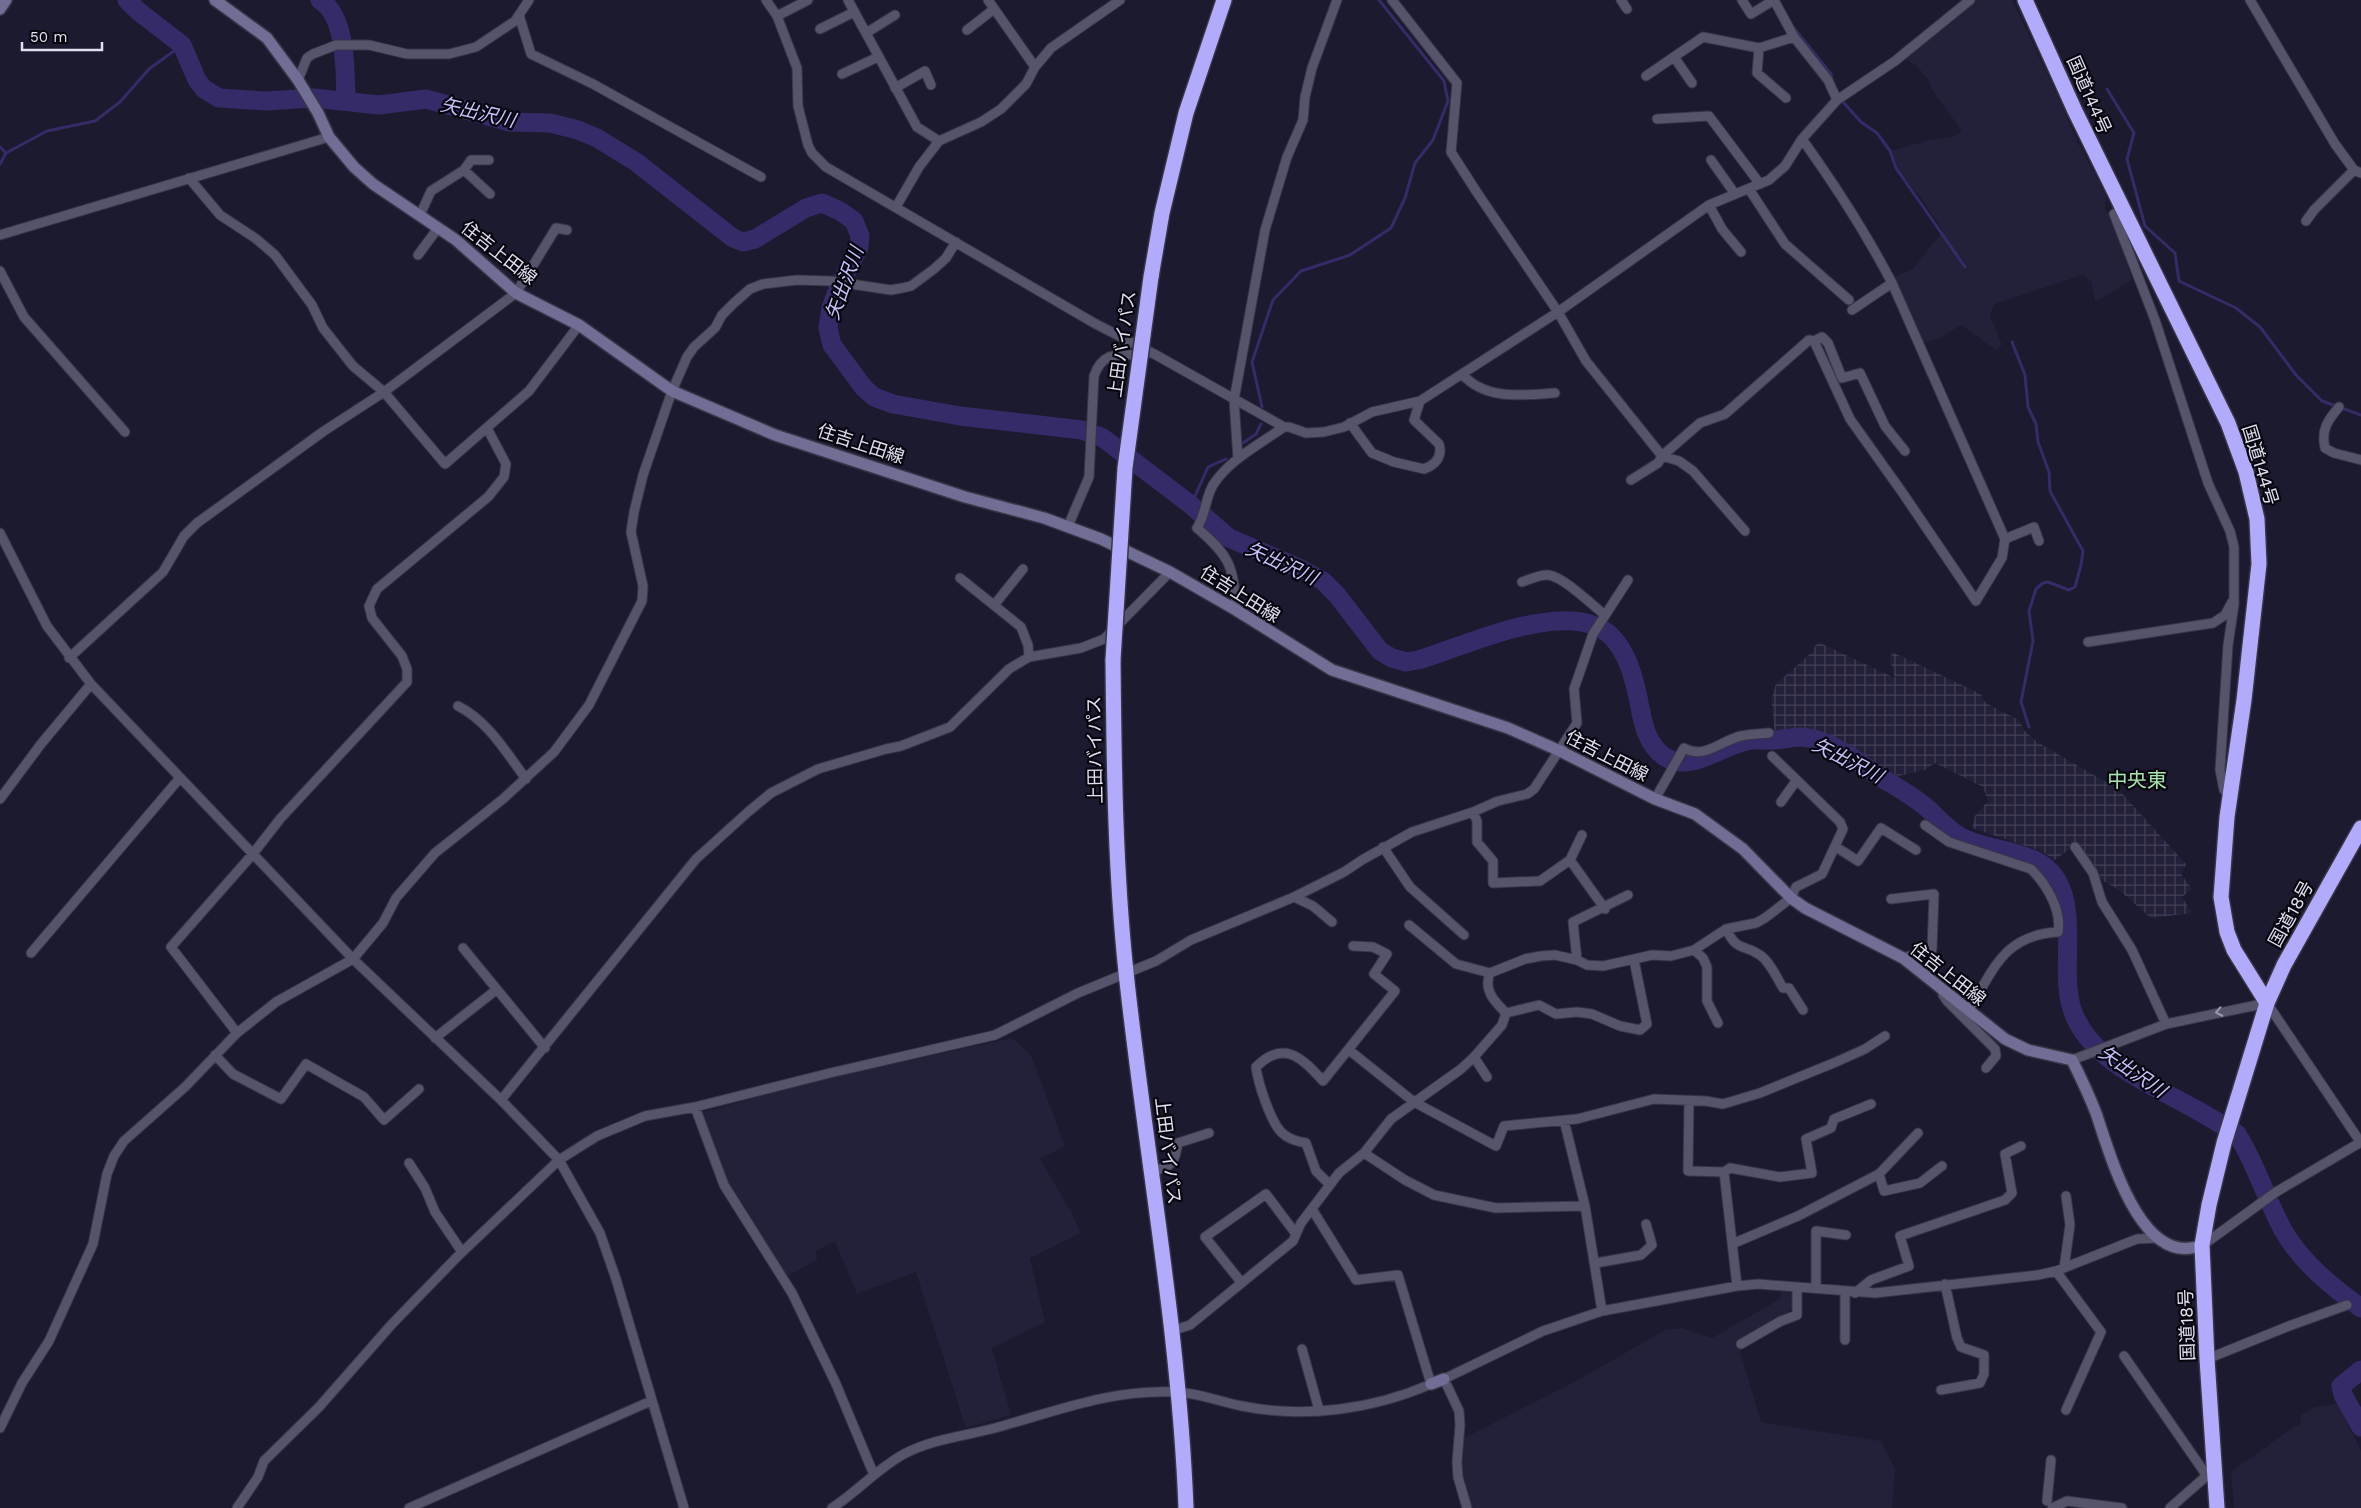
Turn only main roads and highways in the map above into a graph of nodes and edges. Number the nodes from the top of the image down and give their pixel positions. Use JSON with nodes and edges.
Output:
{"nodes":[{"id":1,"x":215,"y":0,"type":"edge"},
{"id":2,"x":1224,"y":0,"type":"edge"},
{"id":3,"x":2025,"y":0,"type":"edge"},
{"id":4,"x":2361,"y":828,"type":"edge"},
{"id":5,"x":2267,"y":1003,"type":"junction"},
{"id":6,"x":2202,"y":1245,"type":"junction"},
{"id":7,"x":1444,"y":1379,"type":"road end"},
{"id":8,"x":1431,"y":1384,"type":"road end"},
{"id":9,"x":1186,"y":1508,"type":"edge"},
{"id":10,"x":2218,"y":1508,"type":"edge"}],
"edges":[{"from":1,"to":6,"type":"main road","name":"住吉上田線"},
{"from":2,"to":9,"type":"highway","name":"上田バイパス","bridge":true},
{"from":3,"to":5,"type":"highway","name":"国道144号"},
{"from":4,"to":5,"type":"highway","name":"国道18号"},
{"from":5,"to":6,"type":"highway","name":"国道18号"},
{"from":6,"to":10,"type":"highway","name":"国道18号"},
{"from":7,"to":8,"type":"main road"}]}
